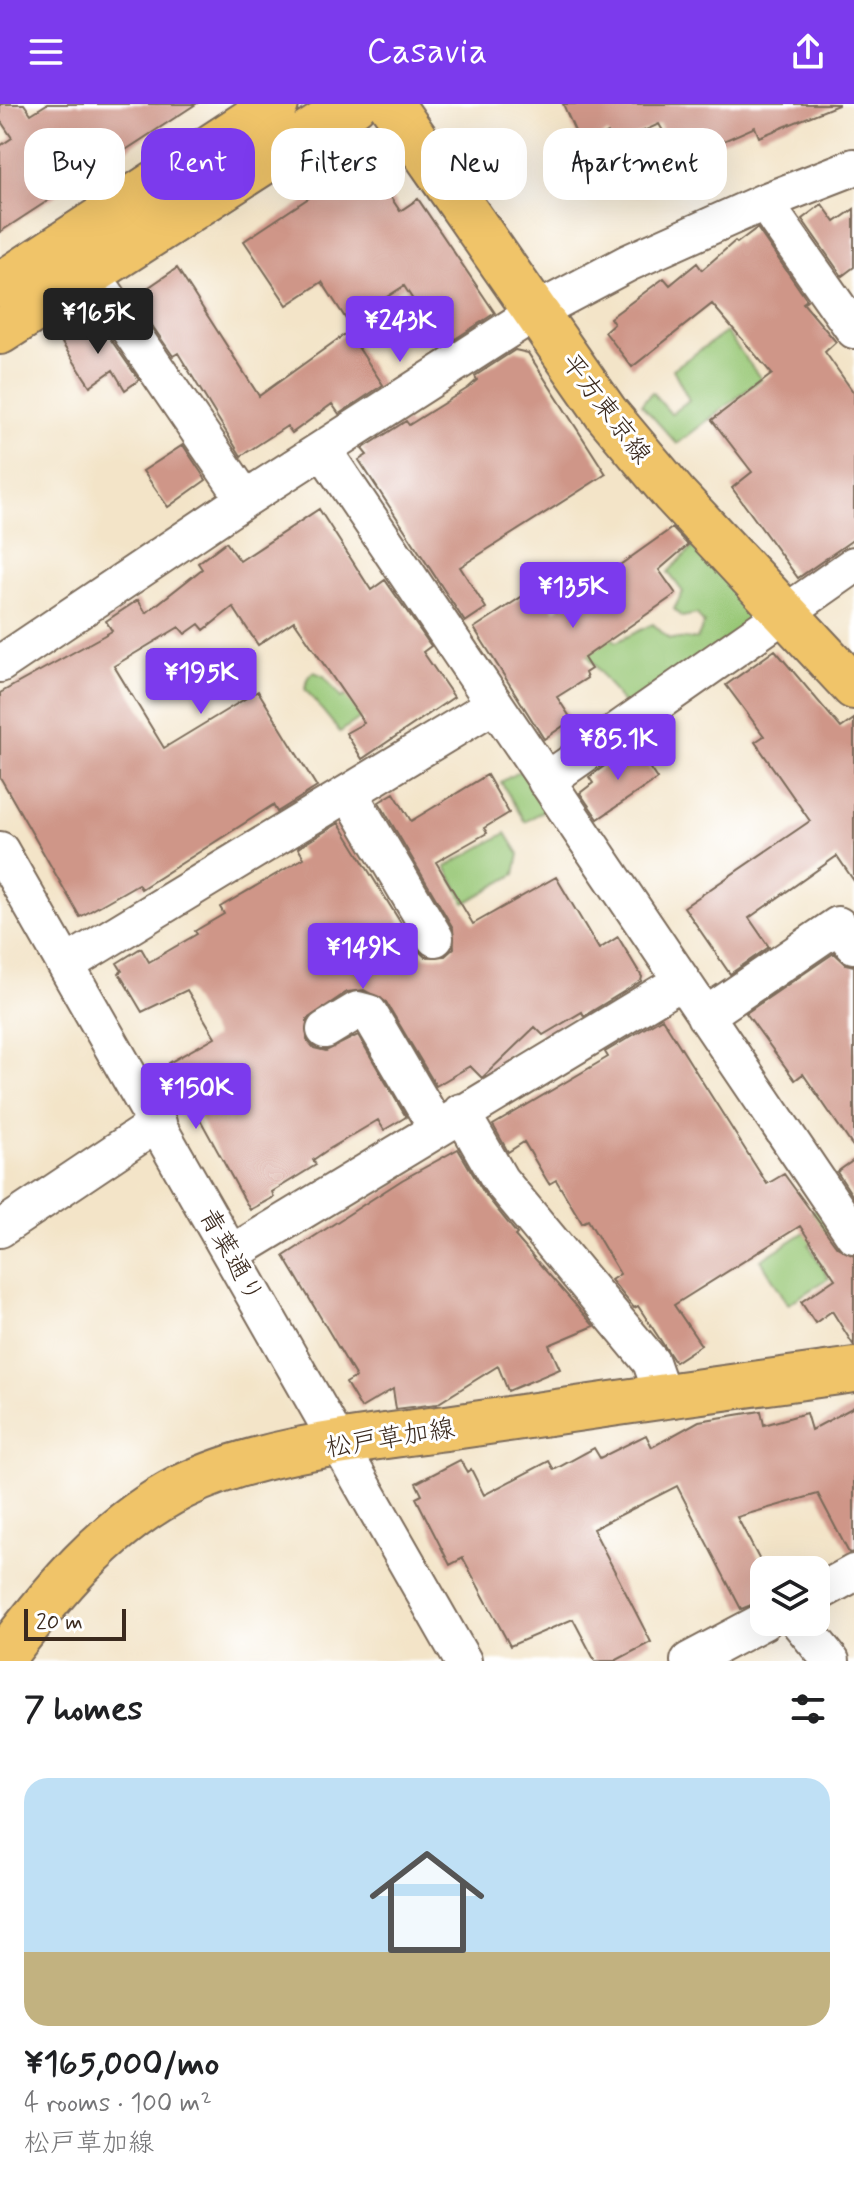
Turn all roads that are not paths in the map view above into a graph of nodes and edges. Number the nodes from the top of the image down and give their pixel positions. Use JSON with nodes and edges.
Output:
{"nodes":[{"id":1,"x":276,"y":104,"type":"edge"},
{"id":2,"x":354,"y":104,"type":"edge"},
{"id":3,"x":391,"y":104,"type":"edge"},
{"id":4,"x":854,"y":167,"type":"edge"},
{"id":5,"x":764,"y":202,"type":"junction"},
{"id":6,"x":91,"y":273,"type":"junction"},
{"id":7,"x":0,"y":285,"type":"edge"},
{"id":8,"x":537,"y":311,"type":"junction"},
{"id":9,"x":854,"y":330,"type":"edge"},
{"id":10,"x":0,"y":332,"type":"edge"},
{"id":11,"x":323,"y":450,"type":"junction"},
{"id":12,"x":245,"y":499,"type":"junction"},
{"id":13,"x":854,"y":565,"type":"edge"},
{"id":14,"x":784,"y":614,"type":"junction"},
{"id":15,"x":0,"y":664,"type":"edge"},
{"id":16,"x":854,"y":687,"type":"edge"},
{"id":17,"x":495,"y":704,"type":"junction"},
{"id":18,"x":546,"y":781,"type":"junction"},
{"id":19,"x":349,"y":793,"type":"junction"},
{"id":20,"x":0,"y":850,"type":"edge"},
{"id":21,"x":435,"y":938,"type":"dead end"},
{"id":22,"x":854,"y":945,"type":"edge"},
{"id":23,"x":67,"y":964,"type":"junction"},
{"id":24,"x":682,"y":981,"type":"junction"},
{"id":25,"x":705,"y":1016,"type":"junction"},
{"id":26,"x":325,"y":1030,"type":"dead end"},
{"id":27,"x":449,"y":1120,"type":"junction"},
{"id":28,"x":158,"y":1123,"type":"junction"},
{"id":29,"x":0,"y":1229,"type":"edge"},
{"id":30,"x":854,"y":1235,"type":"edge"},
{"id":31,"x":231,"y":1254,"type":"junction"},
{"id":32,"x":854,"y":1370,"type":"edge"},
{"id":33,"x":663,"y":1396,"type":"junction"},
{"id":34,"x":338,"y":1443,"type":"junction"},
{"id":35,"x":854,"y":1573,"type":"edge"},
{"id":36,"x":830,"y":1586,"type":"edge"},
{"id":37,"x":750,"y":1628,"type":"edge"},
{"id":38,"x":810,"y":1636,"type":"edge"},
{"id":39,"x":0,"y":1661,"type":"edge"},
{"id":40,"x":463,"y":1661,"type":"edge"},
{"id":41,"x":689,"y":1661,"type":"edge"},
{"id":42,"x":831,"y":1661,"type":"edge"}],
"edges":[{"from":1,"to":7,"type":"main road"},
{"from":2,"to":6,"type":"main road"},
{"from":3,"to":8,"type":"main road","name":"平方東京線"},
{"from":4,"to":5,"type":"street"},
{"from":5,"to":8,"type":"street"},
{"from":5,"to":9,"type":"street"},
{"from":6,"to":10,"type":"main road"},
{"from":6,"to":12,"type":"street"},
{"from":8,"to":11,"type":"street"},
{"from":8,"to":14,"type":"main road","name":"平方東京線"},
{"from":11,"to":12,"type":"street"},
{"from":11,"to":17,"type":"street"},
{"from":12,"to":15,"type":"street"},
{"from":13,"to":14,"type":"street"},
{"from":14,"to":16,"type":"main road","name":"平方東京線"},
{"from":14,"to":18,"type":"street"},
{"from":17,"to":18,"type":"street"},
{"from":17,"to":19,"type":"street"},
{"from":18,"to":24,"type":"street"},
{"from":19,"to":21,"type":"street"},
{"from":19,"to":23,"type":"street"},
{"from":20,"to":23,"type":"street","name":"青葉通り"},
{"from":22,"to":25,"type":"street"},
{"from":23,"to":28,"type":"street","name":"青葉通り"},
{"from":24,"to":25,"type":"street"},
{"from":24,"to":27,"type":"street"},
{"from":25,"to":30,"type":"street"},
{"from":26,"to":27,"type":"street"},
{"from":27,"to":31,"type":"street"},
{"from":27,"to":33,"type":"street"},
{"from":28,"to":29,"type":"street"},
{"from":28,"to":31,"type":"street","name":"青葉通り"},
{"from":31,"to":34,"type":"street","name":"青葉通り"},
{"from":32,"to":33,"type":"main road","name":"松戸草加線"},
{"from":33,"to":34,"type":"main road","name":"松戸草加線"},
{"from":34,"to":39,"type":"main road","name":"松戸草加線"},
{"from":34,"to":40,"type":"street","name":"青葉通り"},
{"from":35,"to":36,"type":"street"},
{"from":37,"to":41,"type":"street"},
{"from":38,"to":42,"type":"street"}]}
